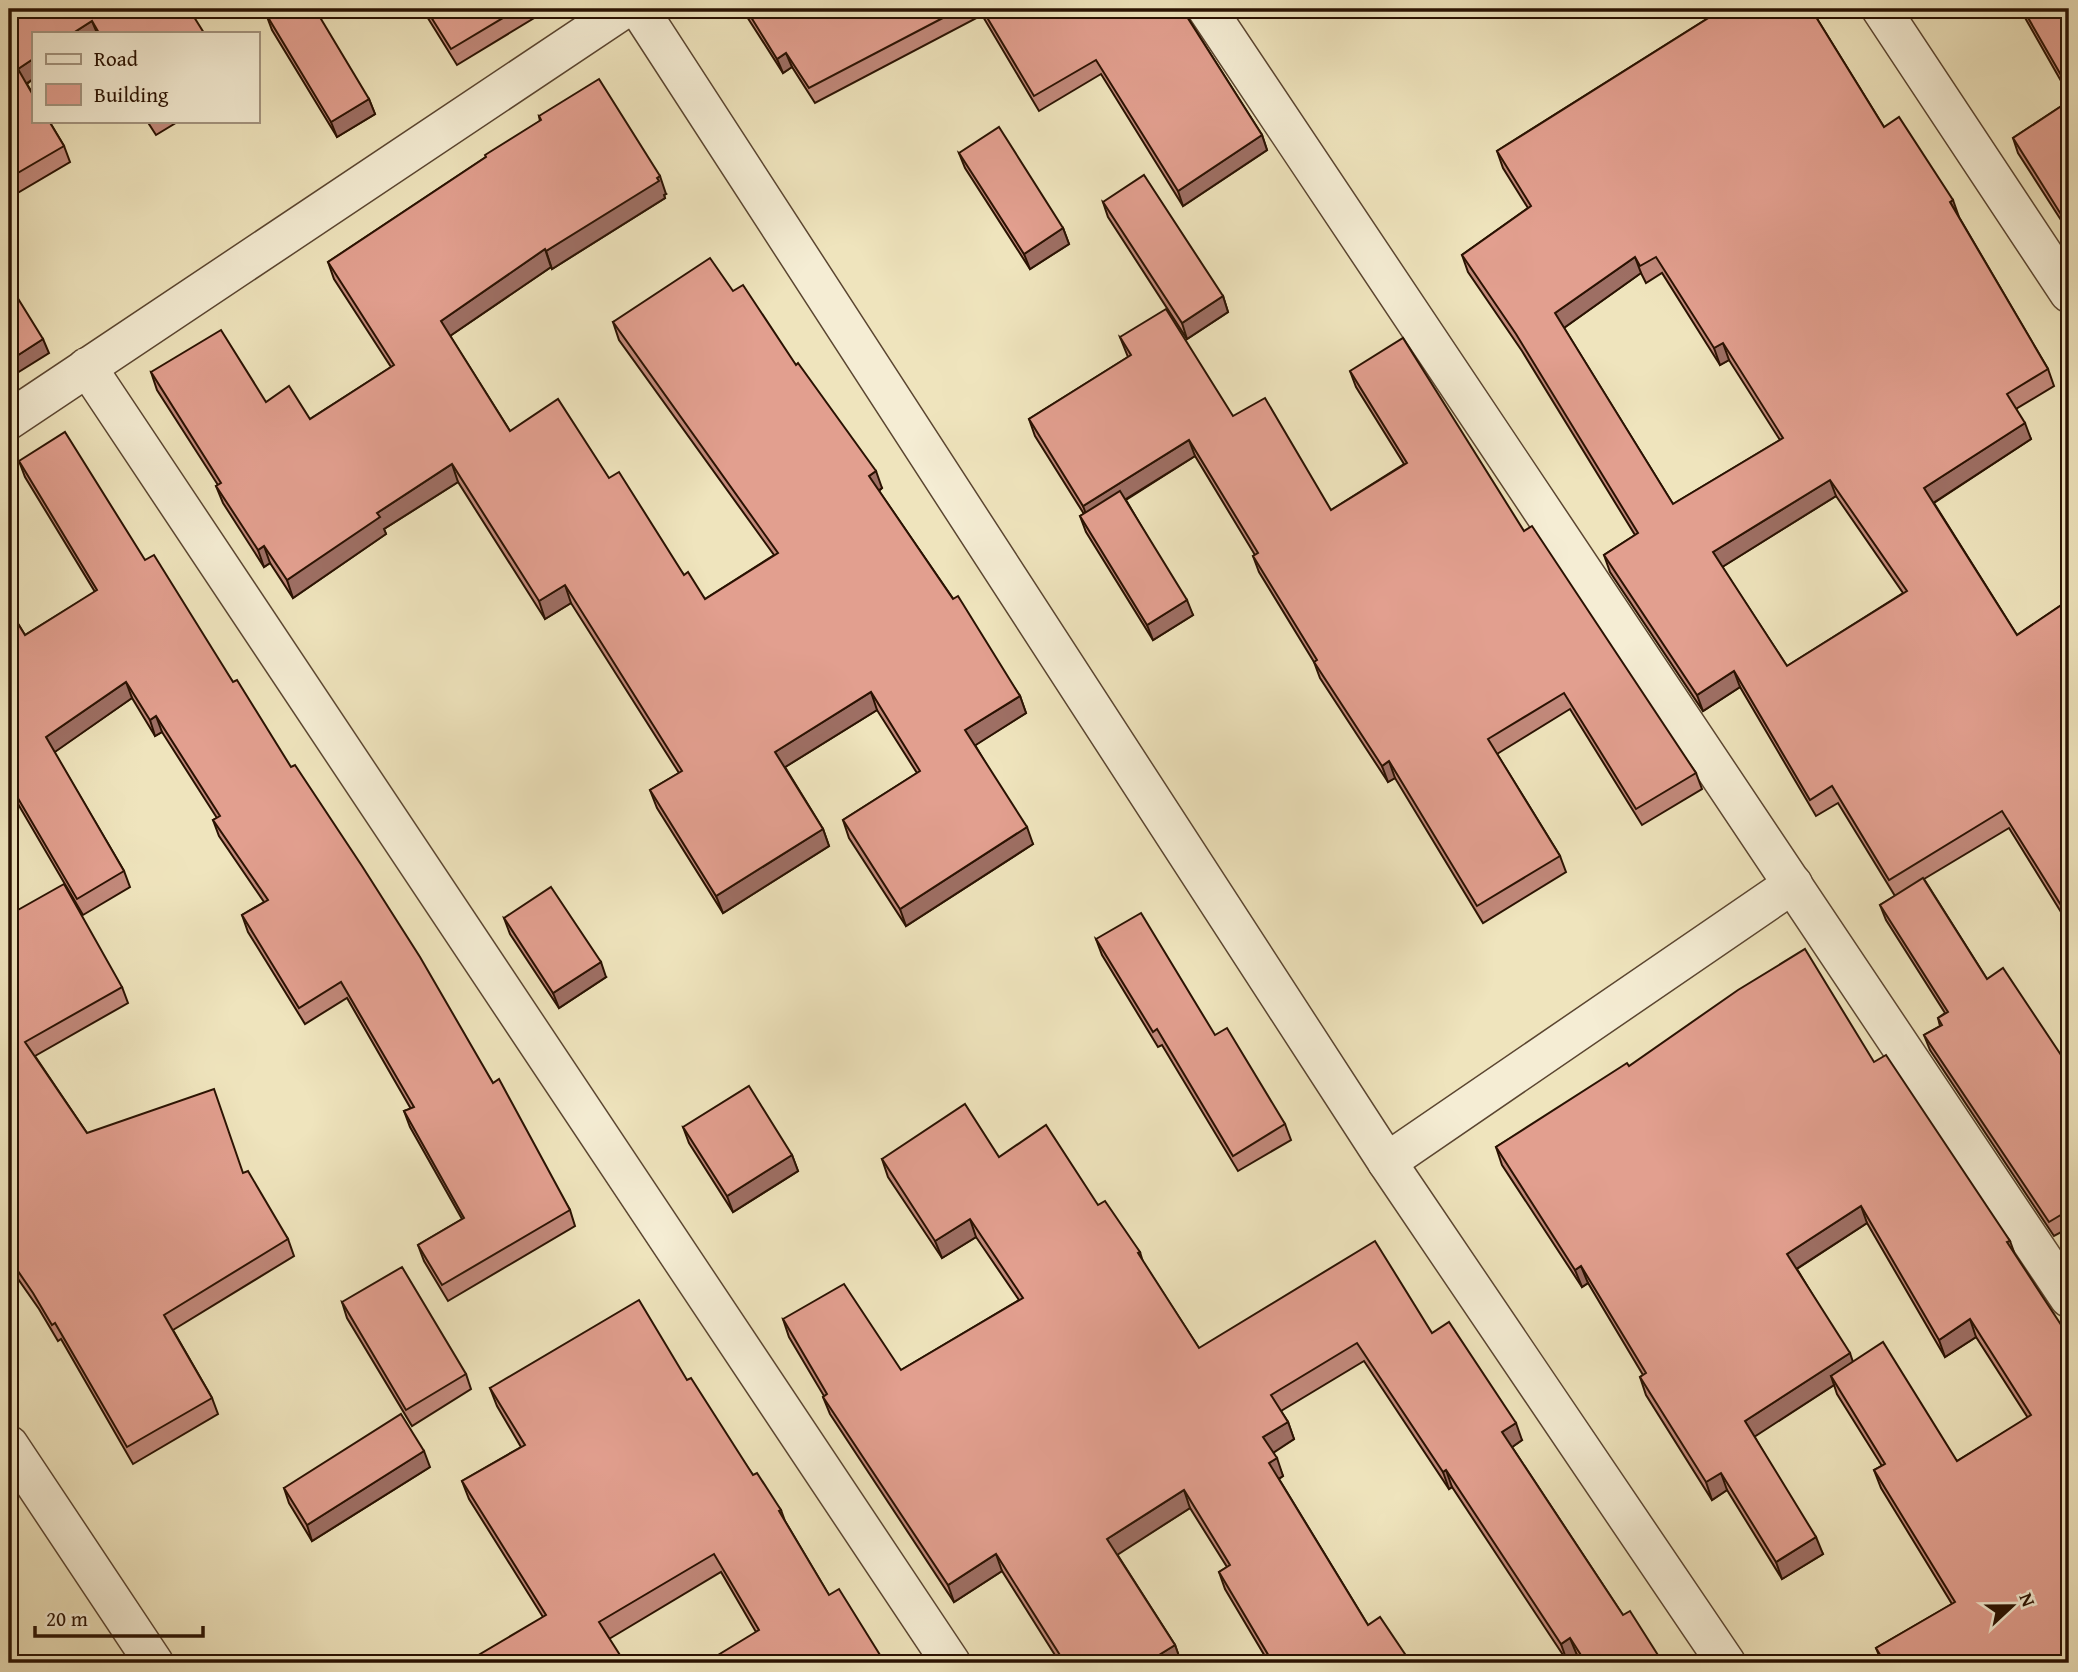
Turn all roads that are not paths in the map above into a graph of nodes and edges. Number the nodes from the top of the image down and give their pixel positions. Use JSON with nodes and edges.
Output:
{"nodes":[{"id":1,"x":624,"y":9,"type":"edge"},
{"id":2,"x":639,"y":9,"type":"edge"},
{"id":3,"x":1207,"y":9,"type":"edge"},
{"id":4,"x":1881,"y":9,"type":"edge"},
{"id":5,"x":2069,"y":293,"type":"edge"},
{"id":6,"x":87,"y":368,"type":"junction"},
{"id":7,"x":9,"y":419,"type":"edge"},
{"id":8,"x":1793,"y":884,"type":"junction"},
{"id":9,"x":1387,"y":1161,"type":"junction"},
{"id":10,"x":2069,"y":1298,"type":"edge"},
{"id":11,"x":9,"y":1445,"type":"edge"},
{"id":12,"x":154,"y":1663,"type":"edge"},
{"id":13,"x":951,"y":1663,"type":"edge"},
{"id":14,"x":1726,"y":1663,"type":"edge"}],
"edges":[{"from":1,"to":6,"type":"street"},
{"from":2,"to":9,"type":"street"},
{"from":3,"to":8,"type":"street"},
{"from":4,"to":5,"type":"street"},
{"from":6,"to":7,"type":"street"},
{"from":6,"to":13,"type":"street"},
{"from":8,"to":9,"type":"street"},
{"from":8,"to":10,"type":"street"},
{"from":9,"to":14,"type":"street"},
{"from":11,"to":12,"type":"street"}]}
